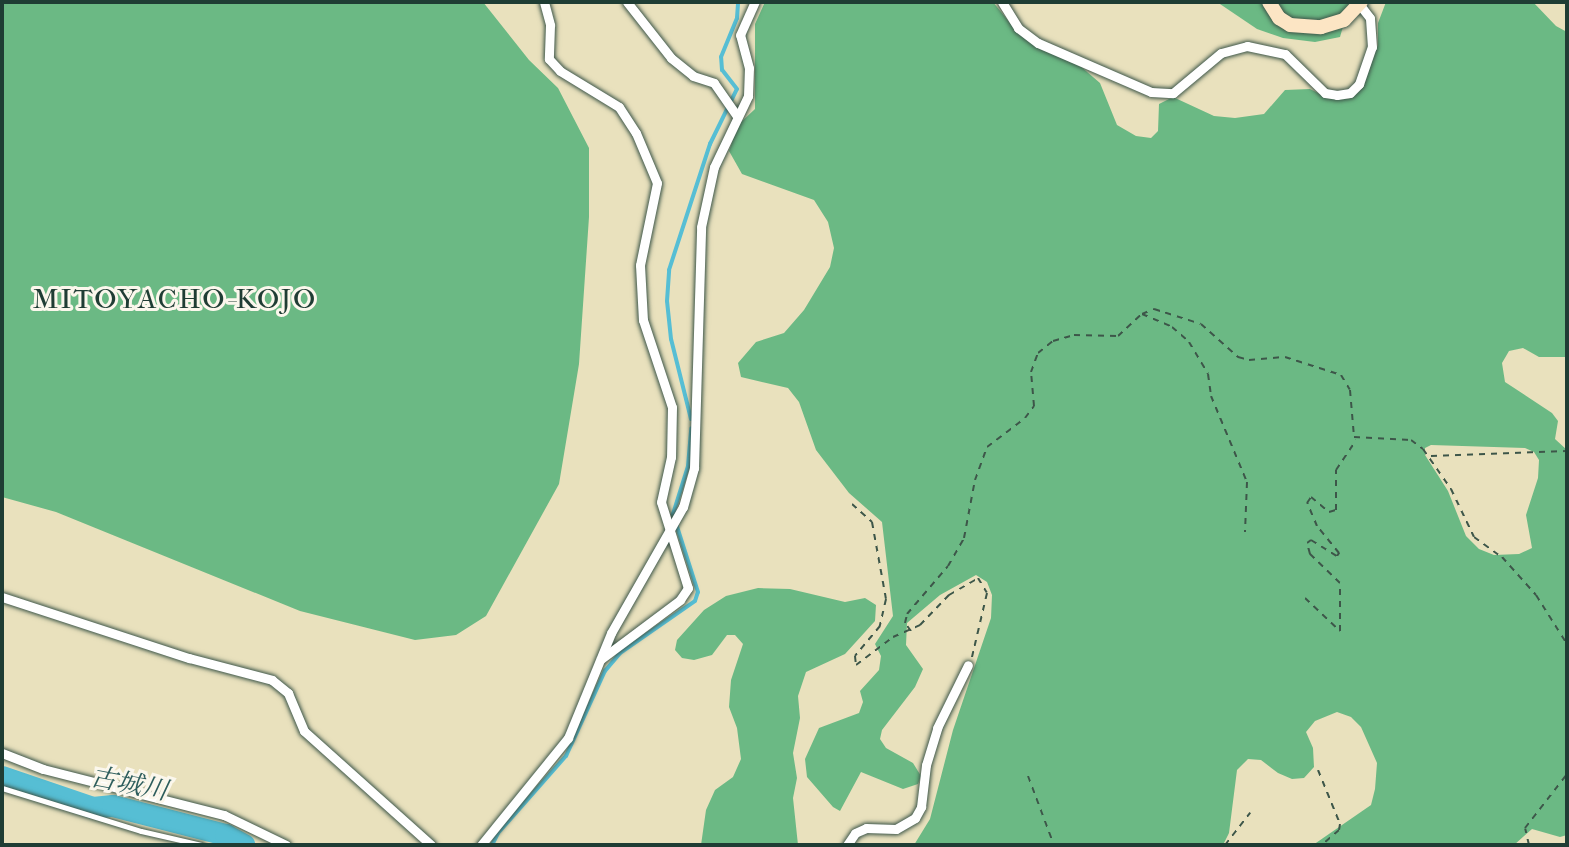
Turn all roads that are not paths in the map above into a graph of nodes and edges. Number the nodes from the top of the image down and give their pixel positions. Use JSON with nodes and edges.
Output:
{"nodes":[{"id":1,"x":544,"y":2,"type":"edge"},
{"id":2,"x":627,"y":2,"type":"edge"},
{"id":3,"x":755,"y":2,"type":"edge"},
{"id":4,"x":1002,"y":2,"type":"edge"},
{"id":5,"x":1269,"y":2,"type":"edge"},
{"id":6,"x":1360,"y":3,"type":"edge"},
{"id":7,"x":737,"y":116,"type":"junction"},
{"id":8,"x":670,"y":530,"type":"junction"},
{"id":9,"x":2,"y":597,"type":"edge"},
{"id":10,"x":598,"y":661,"type":"junction"},
{"id":11,"x":968,"y":665,"type":"road end"},
{"id":12,"x":2,"y":753,"type":"edge"},
{"id":13,"x":2,"y":788,"type":"edge"},
{"id":14,"x":202,"y":845,"type":"edge"},
{"id":15,"x":286,"y":845,"type":"edge"},
{"id":16,"x":431,"y":845,"type":"edge"},
{"id":17,"x":481,"y":845,"type":"edge"},
{"id":18,"x":847,"y":845,"type":"edge"}],
"edges":[{"from":1,"to":8,"type":"street"},
{"from":2,"to":7,"type":"street"},
{"from":3,"to":7,"type":"street"},
{"from":4,"to":6,"type":"street"},
{"from":5,"to":6,"type":"main road"},
{"from":7,"to":8,"type":"street"},
{"from":8,"to":10,"type":"street"},
{"from":8,"to":10,"type":"street"},
{"from":9,"to":16,"type":"street"},
{"from":10,"to":17,"type":"street"},
{"from":11,"to":18,"type":"street"},
{"from":12,"to":15,"type":"street"},
{"from":13,"to":14,"type":"lane"}]}
